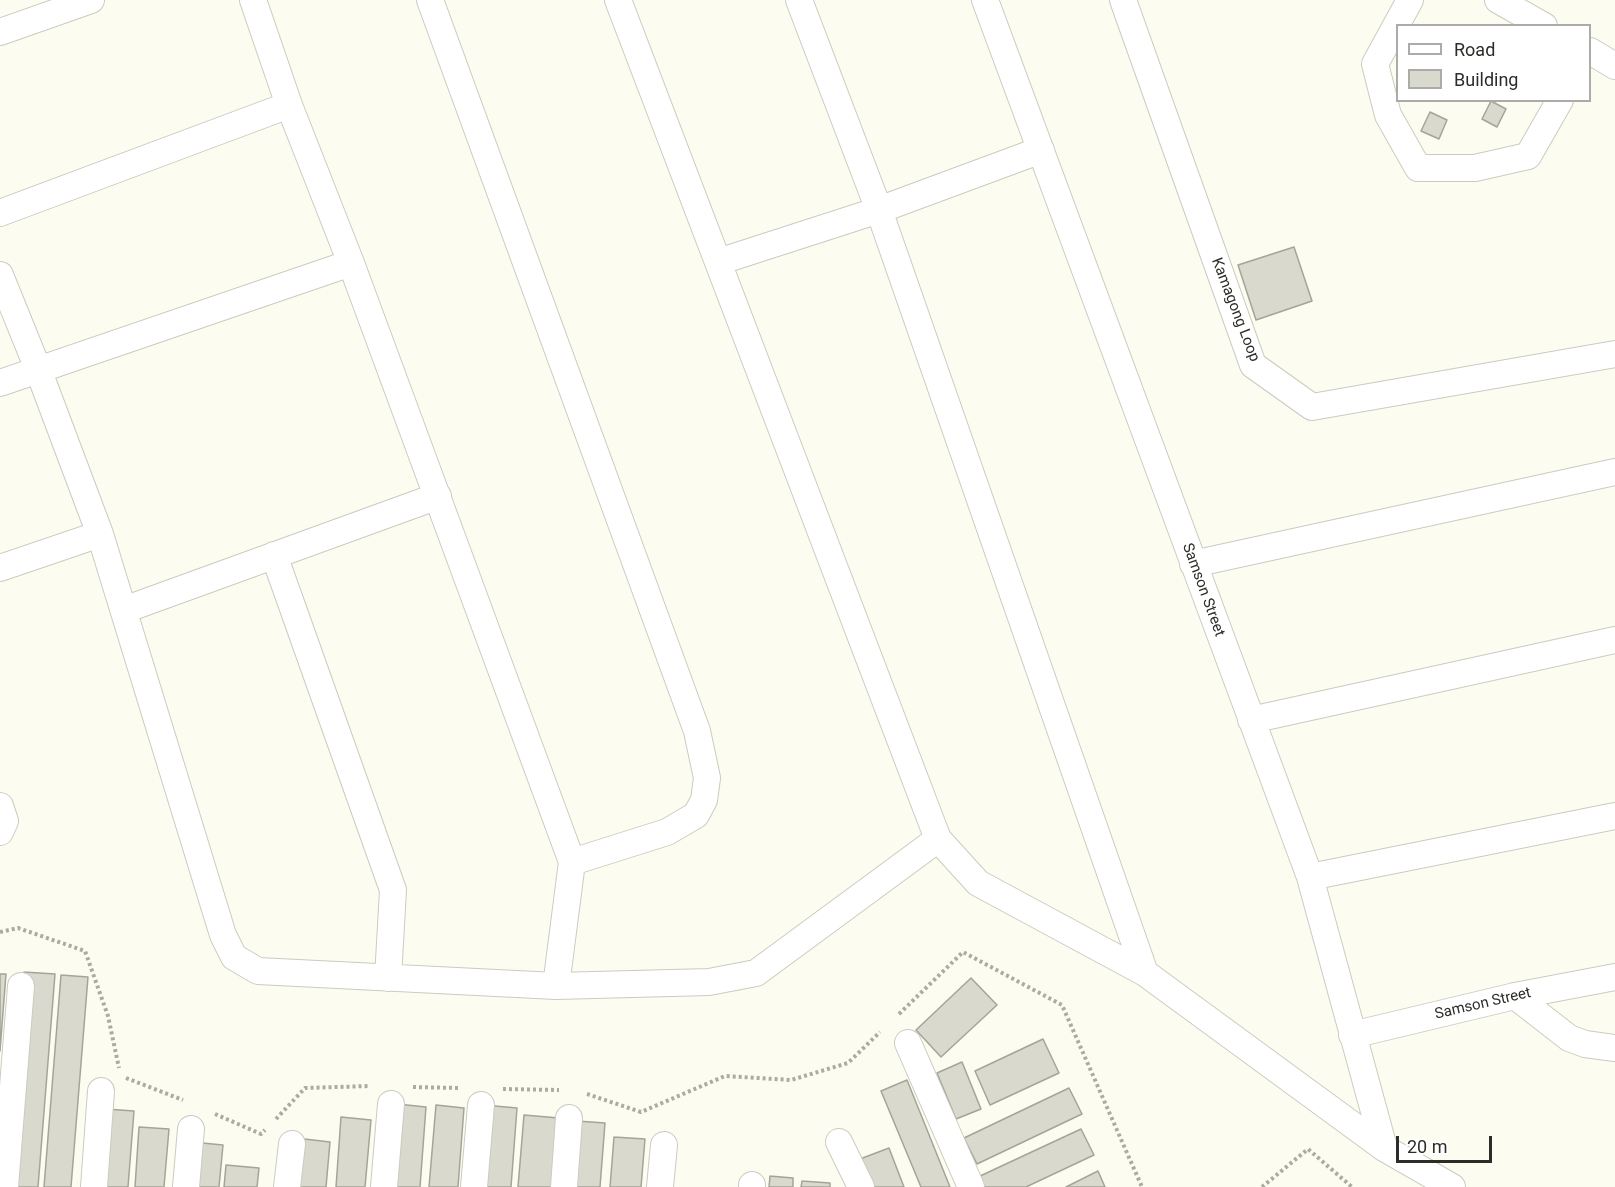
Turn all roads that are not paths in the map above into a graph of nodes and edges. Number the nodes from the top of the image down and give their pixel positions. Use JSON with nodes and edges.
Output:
{"nodes":[{"id":1,"x":91,"y":0,"type":"edge"},
{"id":2,"x":253,"y":0,"type":"edge"},
{"id":3,"x":430,"y":0,"type":"edge"},
{"id":4,"x":618,"y":0,"type":"edge"},
{"id":5,"x":798,"y":0,"type":"edge"},
{"id":6,"x":985,"y":0,"type":"edge"},
{"id":7,"x":1123,"y":0,"type":"edge"},
{"id":8,"x":1410,"y":0,"type":"edge"},
{"id":9,"x":1498,"y":0,"type":"edge"},
{"id":10,"x":1397,"y":24,"type":"edge"},
{"id":11,"x":1540,"y":24,"type":"edge"},
{"id":12,"x":1396,"y":26,"type":"edge"},
{"id":13,"x":0,"y":32,"type":"edge"},
{"id":14,"x":1591,"y":52,"type":"edge"},
{"id":15,"x":1615,"y":66,"type":"edge"},
{"id":16,"x":1559,"y":102,"type":"edge"},
{"id":17,"x":288,"y":105,"type":"junction"},
{"id":18,"x":1041,"y":150,"type":"junction"},
{"id":19,"x":879,"y":210,"type":"junction"},
{"id":20,"x":0,"y":213,"type":"edge"},
{"id":21,"x":718,"y":262,"type":"junction"},
{"id":22,"x":351,"y":263,"type":"junction"},
{"id":23,"x":0,"y":275,"type":"edge"},
{"id":24,"x":1615,"y":354,"type":"edge"},
{"id":25,"x":38,"y":369,"type":"junction"},
{"id":26,"x":0,"y":383,"type":"edge"},
{"id":27,"x":1615,"y":472,"type":"edge"},
{"id":28,"x":438,"y":496,"type":"junction"},
{"id":29,"x":100,"y":534,"type":"junction"},
{"id":30,"x":274,"y":555,"type":"junction"},
{"id":31,"x":1193,"y":564,"type":"junction"},
{"id":32,"x":0,"y":568,"type":"edge"},
{"id":33,"x":124,"y":609,"type":"junction"},
{"id":34,"x":1615,"y":640,"type":"edge"},
{"id":35,"x":1251,"y":720,"type":"junction"},
{"id":36,"x":0,"y":806,"type":"edge"},
{"id":37,"x":1615,"y":816,"type":"edge"},
{"id":38,"x":0,"y":832,"type":"edge"},
{"id":39,"x":938,"y":839,"type":"junction"},
{"id":40,"x":572,"y":862,"type":"junction"},
{"id":41,"x":1310,"y":877,"type":"junction"},
{"id":42,"x":1145,"y":973,"type":"junction"},
{"id":43,"x":1615,"y":977,"type":"edge"},
{"id":44,"x":388,"y":978,"type":"junction"},
{"id":45,"x":21,"y":986,"type":"dead end"},
{"id":46,"x":556,"y":986,"type":"junction"},
{"id":47,"x":1515,"y":996,"type":"junction"},
{"id":48,"x":1352,"y":1035,"type":"junction"},
{"id":49,"x":908,"y":1044,"type":"dead end"},
{"id":50,"x":1615,"y":1048,"type":"edge"},
{"id":51,"x":101,"y":1091,"type":"dead end"},
{"id":52,"x":482,"y":1094,"type":"road end"},
{"id":53,"x":385,"y":1095,"type":"road end"},
{"id":54,"x":569,"y":1118,"type":"dead end"},
{"id":55,"x":191,"y":1129,"type":"dead end"},
{"id":56,"x":292,"y":1144,"type":"dead end"},
{"id":57,"x":664,"y":1145,"type":"dead end"},
{"id":58,"x":1384,"y":1148,"type":"junction"},
{"id":59,"x":5,"y":1187,"type":"edge"},
{"id":60,"x":94,"y":1187,"type":"edge"},
{"id":61,"x":186,"y":1187,"type":"edge"},
{"id":62,"x":287,"y":1187,"type":"edge"},
{"id":63,"x":384,"y":1187,"type":"edge"},
{"id":64,"x":474,"y":1187,"type":"edge"},
{"id":65,"x":564,"y":1187,"type":"edge"},
{"id":66,"x":660,"y":1187,"type":"edge"},
{"id":67,"x":839,"y":1187,"type":"edge"},
{"id":68,"x":861,"y":1187,"type":"edge"},
{"id":69,"x":971,"y":1187,"type":"edge"},
{"id":70,"x":1452,"y":1187,"type":"edge"}],
"edges":[{"from":1,"to":13,"type":"street"},
{"from":2,"to":17,"type":"street"},
{"from":3,"to":40,"type":"street"},
{"from":4,"to":21,"type":"street"},
{"from":5,"to":19,"type":"street"},
{"from":6,"to":18,"type":"street","name":"Samson Street"},
{"from":7,"to":24,"type":"street","name":"Kamagong Loop"},
{"from":8,"to":10,"type":"street"},
{"from":9,"to":11,"type":"street"},
{"from":12,"to":16,"type":"street"},
{"from":14,"to":15,"type":"street"},
{"from":17,"to":20,"type":"street"},
{"from":17,"to":22,"type":"street"},
{"from":18,"to":19,"type":"street"},
{"from":18,"to":31,"type":"street","name":"Samson Street"},
{"from":19,"to":21,"type":"street"},
{"from":19,"to":42,"type":"street"},
{"from":21,"to":39,"type":"street"},
{"from":22,"to":25,"type":"street"},
{"from":22,"to":28,"type":"street"},
{"from":23,"to":25,"type":"street"},
{"from":25,"to":26,"type":"street"},
{"from":25,"to":29,"type":"street"},
{"from":27,"to":31,"type":"street"},
{"from":28,"to":30,"type":"street"},
{"from":28,"to":40,"type":"street"},
{"from":29,"to":32,"type":"street"},
{"from":29,"to":33,"type":"street"},
{"from":30,"to":33,"type":"street"},
{"from":30,"to":44,"type":"street"},
{"from":31,"to":35,"type":"street","name":"Samson Street"},
{"from":33,"to":44,"type":"street"},
{"from":34,"to":35,"type":"street"},
{"from":35,"to":41,"type":"street","name":"Samson Street"},
{"from":36,"to":38,"type":"street"},
{"from":37,"to":41,"type":"street"},
{"from":39,"to":42,"type":"street"},
{"from":39,"to":46,"type":"street"},
{"from":40,"to":46,"type":"street"},
{"from":41,"to":48,"type":"street","name":"Samson Street"},
{"from":42,"to":58,"type":"street"},
{"from":43,"to":47,"type":"street","name":"Samson Street"},
{"from":44,"to":46,"type":"street"},
{"from":45,"to":59,"type":"street"},
{"from":47,"to":48,"type":"street","name":"Samson Street"},
{"from":47,"to":50,"type":"street"},
{"from":48,"to":58,"type":"street","name":"Samson Street"},
{"from":49,"to":69,"type":"street"},
{"from":51,"to":60,"type":"street"},
{"from":52,"to":64,"type":"street"},
{"from":53,"to":63,"type":"street"},
{"from":54,"to":65,"type":"street"},
{"from":55,"to":61,"type":"street"},
{"from":56,"to":62,"type":"street"},
{"from":57,"to":66,"type":"street"},
{"from":58,"to":70,"type":"street"},
{"from":67,"to":68,"type":"street"}]}
